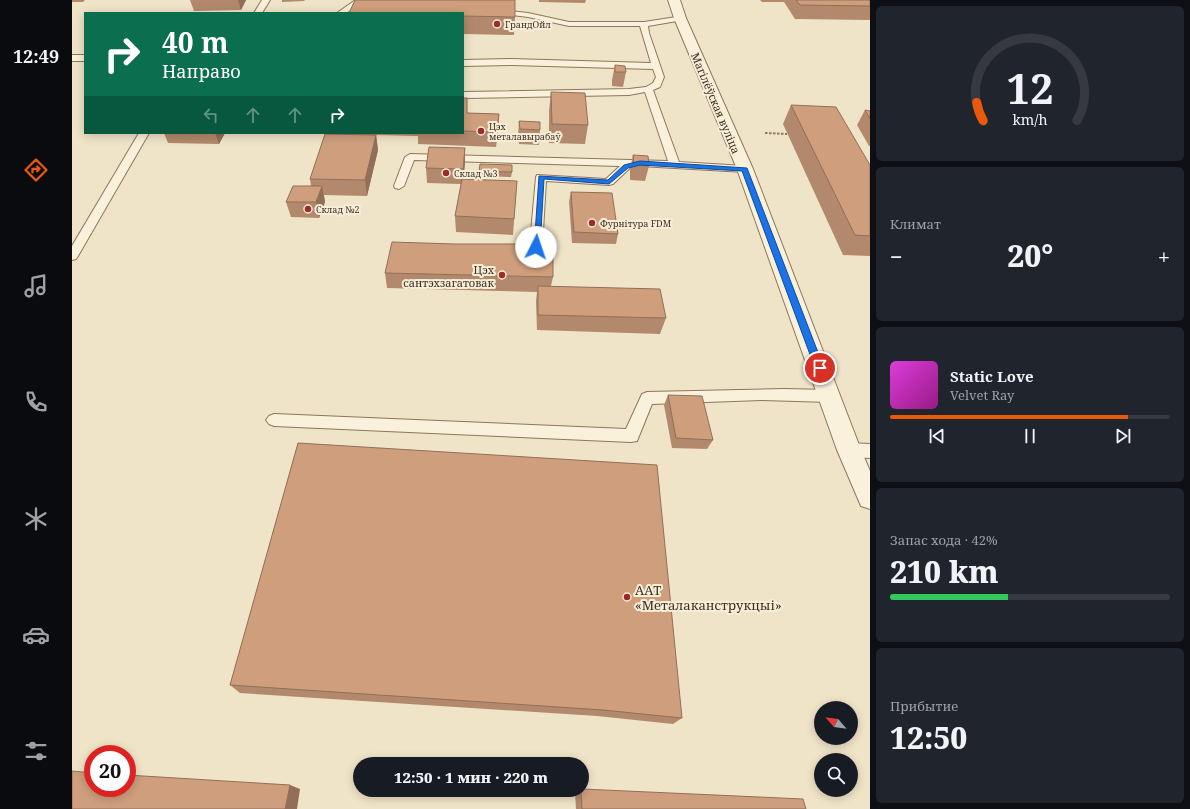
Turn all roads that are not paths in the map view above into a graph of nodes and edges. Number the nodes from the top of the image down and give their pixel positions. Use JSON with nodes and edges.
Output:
{"nodes":[{"id":1,"x":266,"y":0,"type":"edge"},
{"id":2,"x":374,"y":0,"type":"edge"},
{"id":3,"x":674,"y":0,"type":"edge"},
{"id":4,"x":489,"y":10,"type":"edge"},
{"id":5,"x":259,"y":12,"type":"edge"},
{"id":6,"x":343,"y":12,"type":"edge"},
{"id":7,"x":680,"y":18,"type":"junction"},
{"id":8,"x":644,"y":24,"type":"junction"},
{"id":9,"x":72,"y":58,"type":"edge"},
{"id":10,"x":84,"y":58,"type":"edge"},
{"id":11,"x":464,"y":63,"type":"edge"},
{"id":12,"x":656,"y":66,"type":"junction"},
{"id":13,"x":648,"y":89,"type":"junction"},
{"id":14,"x":464,"y":94,"type":"edge"},
{"id":15,"x":143,"y":134,"type":"edge"},
{"id":16,"x":640,"y":163,"type":"junction"},
{"id":17,"x":675,"y":165,"type":"junction"},
{"id":18,"x":744,"y":169,"type":"junction"},
{"id":19,"x":399,"y":186,"type":"dead end"},
{"id":20,"x":505,"y":246,"type":"edge"},
{"id":21,"x":72,"y":256,"type":"edge"},
{"id":22,"x":830,"y":396,"type":"junction"},
{"id":23,"x":274,"y":420,"type":"dead end"},
{"id":24,"x":849,"y":450,"type":"junction"},
{"id":25,"x":870,"y":451,"type":"edge"},
{"id":26,"x":870,"y":498,"type":"edge"}],
"edges":[{"from":1,"to":5,"type":"lane"},
{"from":2,"to":6,"type":"lane"},
{"from":3,"to":7,"type":"street","name":"Магілёўская вуліца"},
{"from":4,"to":8,"type":"lane"},
{"from":7,"to":8,"type":"lane"},
{"from":7,"to":18,"type":"street","name":"Магілёўская вуліца"},
{"from":8,"to":12,"type":"lane"},
{"from":9,"to":10,"type":"lane"},
{"from":11,"to":12,"type":"lane"},
{"from":12,"to":13,"type":"lane"},
{"from":13,"to":14,"type":"lane"},
{"from":13,"to":17,"type":"lane"},
{"from":15,"to":21,"type":"lane"},
{"from":16,"to":17,"type":"lane"},
{"from":16,"to":19,"type":"lane"},
{"from":16,"to":20,"type":"lane"},
{"from":17,"to":18,"type":"lane"},
{"from":18,"to":22,"type":"street","name":"Магілёўская вуліца"},
{"from":22,"to":23,"type":"lane"},
{"from":22,"to":24,"type":"street","name":"Магілёўская вуліца"},
{"from":24,"to":25,"type":"lane"},
{"from":24,"to":26,"type":"street","name":"Магілёўская вуліца"}]}
